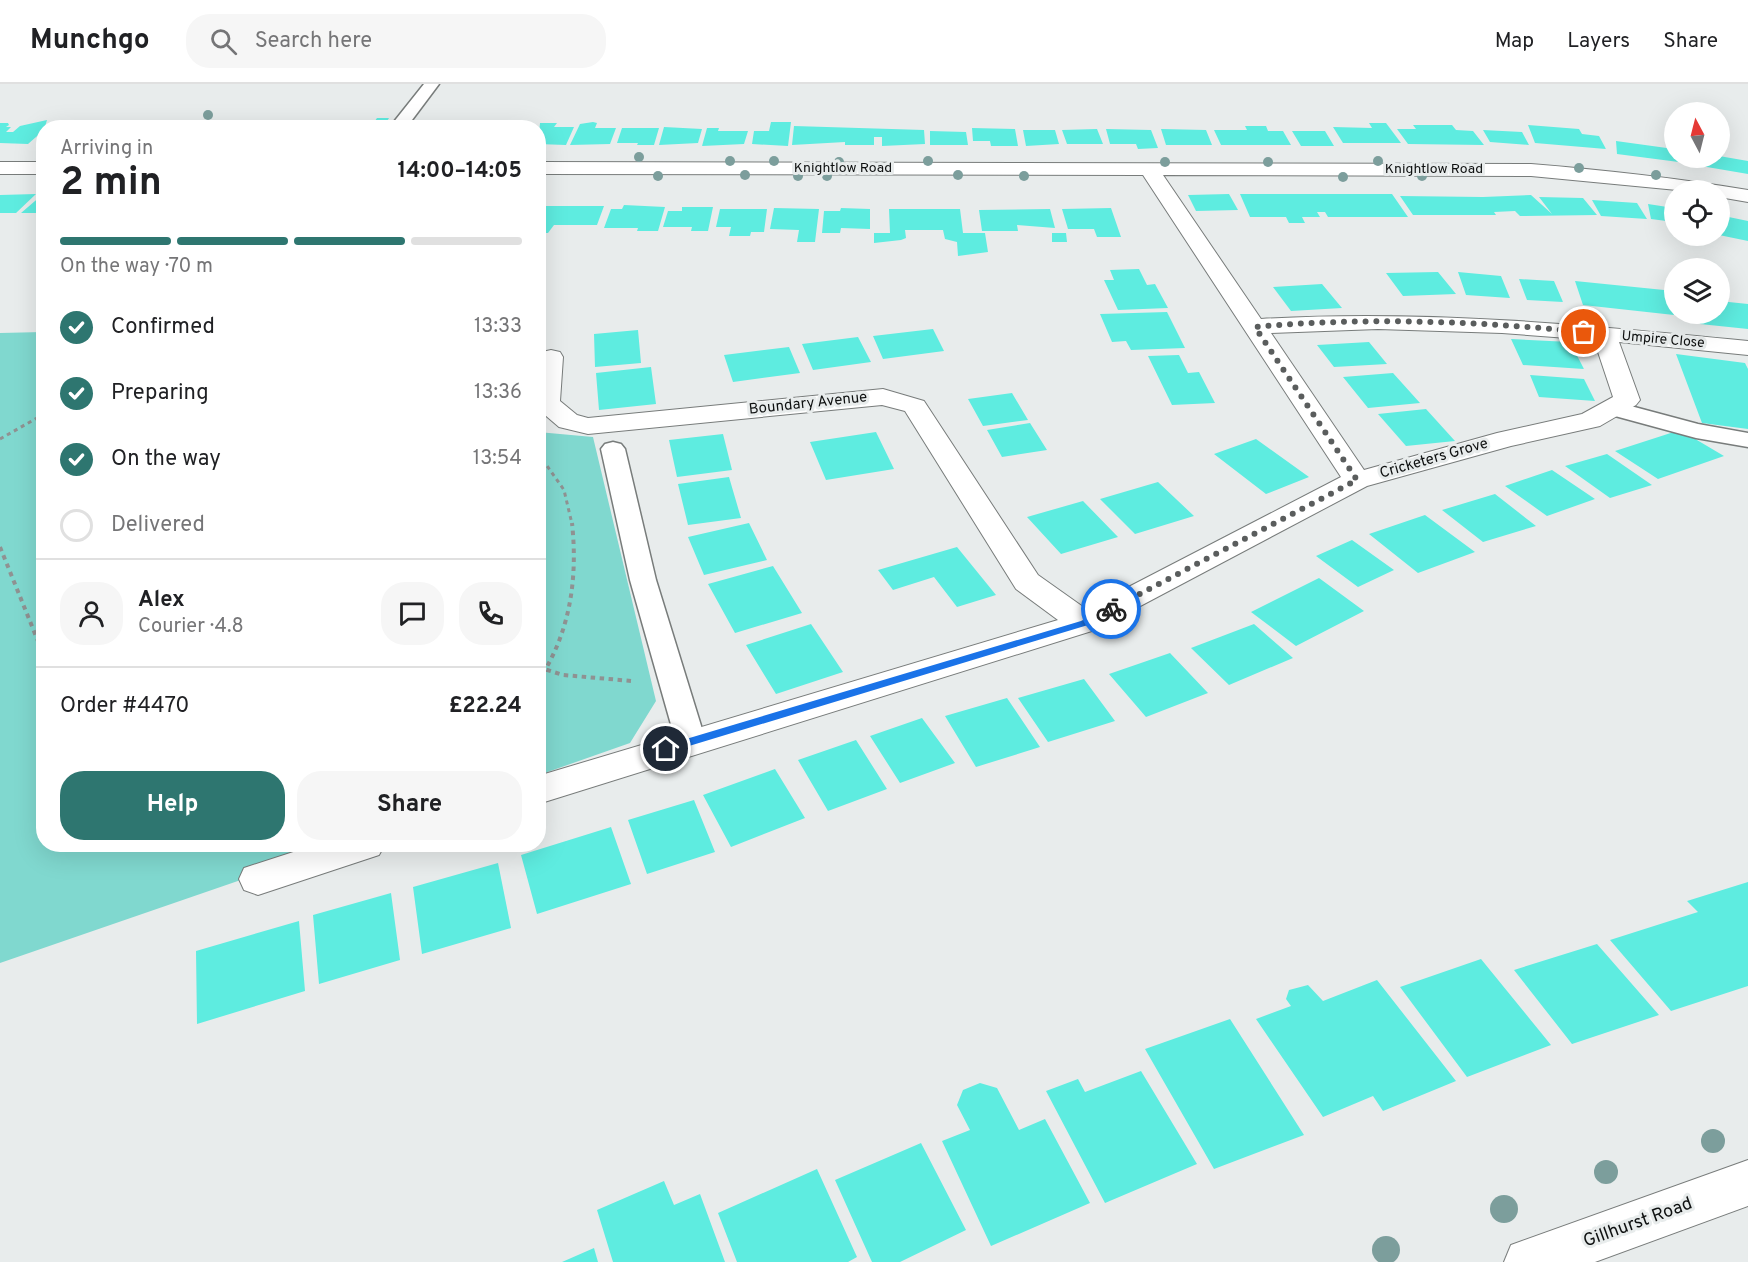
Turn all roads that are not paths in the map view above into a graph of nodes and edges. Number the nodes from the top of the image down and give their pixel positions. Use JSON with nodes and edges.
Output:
{"nodes":[{"id":1,"x":432,"y":84,"type":"edge"},
{"id":2,"x":403,"y":120,"type":"edge"},
{"id":3,"x":0,"y":168,"type":"edge"},
{"id":4,"x":36,"y":168,"type":"edge"},
{"id":5,"x":546,"y":168,"type":"edge"},
{"id":6,"x":1148,"y":168,"type":"junction"},
{"id":7,"x":1664,"y":183,"type":"edge"},
{"id":8,"x":1730,"y":193,"type":"edge"},
{"id":9,"x":1748,"y":196,"type":"edge"},
{"id":10,"x":1255,"y":327,"type":"junction"},
{"id":11,"x":1603,"y":334,"type":"junction"},
{"id":12,"x":1748,"y":348,"type":"edge"},
{"id":13,"x":551,"y":357,"type":"dead end"},
{"id":14,"x":1612,"y":408,"type":"junction"},
{"id":15,"x":1748,"y":440,"type":"edge"},
{"id":16,"x":613,"y":449,"type":"dead end"},
{"id":17,"x":1357,"y":480,"type":"junction"},
{"id":18,"x":1084,"y":623,"type":"junction"},
{"id":19,"x":691,"y":742,"type":"junction"},
{"id":20,"x":546,"y":787,"type":"edge"},
{"id":21,"x":341,"y":852,"type":"edge"},
{"id":22,"x":258,"y":879,"type":"dead end"},
{"id":23,"x":1748,"y":1183,"type":"edge"},
{"id":24,"x":1528,"y":1262,"type":"edge"}],
"edges":[{"from":1,"to":2,"type":"lane"},
{"from":3,"to":4,"type":"street"},
{"from":5,"to":6,"type":"street","name":"Knightlow Road"},
{"from":6,"to":7,"type":"street","name":"Knightlow Road"},
{"from":6,"to":10,"type":"street"},
{"from":8,"to":9,"type":"street","name":"Knightlow Road"},
{"from":10,"to":11,"type":"street","name":"Umpire Close"},
{"from":10,"to":17,"type":"street"},
{"from":11,"to":12,"type":"street","name":"Umpire Close"},
{"from":11,"to":14,"type":"street"},
{"from":13,"to":18,"type":"street","name":"Boundary Avenue"},
{"from":14,"to":15,"type":"lane"},
{"from":14,"to":17,"type":"street","name":"Cricketers Grove"},
{"from":16,"to":19,"type":"lane"},
{"from":17,"to":18,"type":"street","name":"Cricketers Grove"},
{"from":18,"to":19,"type":"street","name":"Cricketers Grove"},
{"from":19,"to":20,"type":"street","name":"Cricketers Grove"},
{"from":21,"to":22,"type":"street"},
{"from":23,"to":24,"type":"street","name":"Gillhurst Road"}]}
